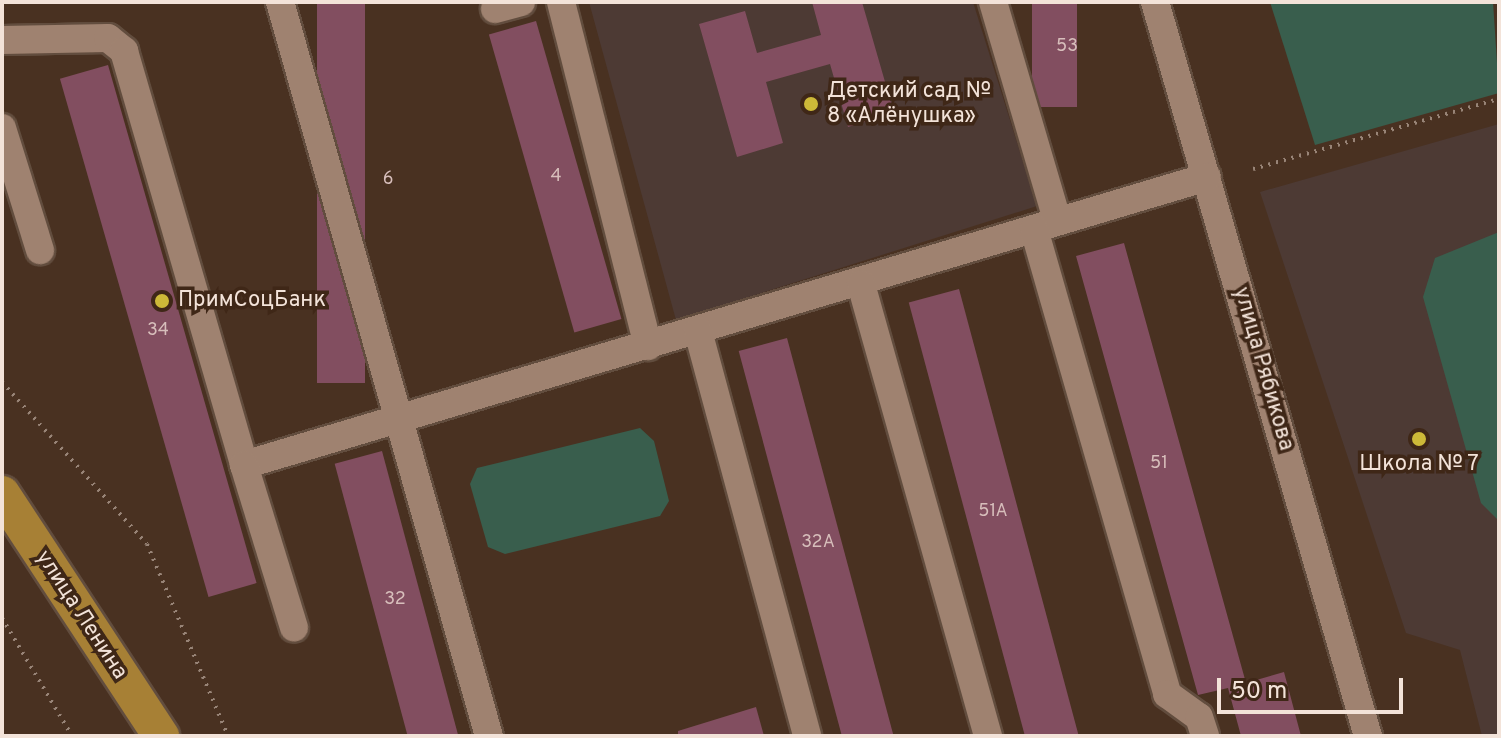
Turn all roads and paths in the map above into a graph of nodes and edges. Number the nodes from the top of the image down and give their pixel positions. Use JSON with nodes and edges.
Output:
{"nodes":[{"id":1,"x":280,"y":2,"type":"edge"},
{"id":2,"x":561,"y":2,"type":"edge"},
{"id":3,"x":993,"y":2,"type":"edge"},
{"id":4,"x":1155,"y":2,"type":"edge"},
{"id":5,"x":2,"y":40,"type":"edge"},
{"id":6,"x":1499,"y":99,"type":"edge"},
{"id":7,"x":2,"y":128,"type":"edge"},
{"id":8,"x":1253,"y":169,"type":"dead end"},
{"id":9,"x":1207,"y":177,"type":"junction"},
{"id":10,"x":1046,"y":224,"type":"junction"},
{"id":11,"x":40,"y":250,"type":"dead end"},
{"id":12,"x":861,"y":284,"type":"junction"},
{"id":13,"x":698,"y":331,"type":"junction"},
{"id":14,"x":648,"y":346,"type":"junction"},
{"id":15,"x":2,"y":382,"type":"edge"},
{"id":16,"x":401,"y":417,"type":"junction"},
{"id":17,"x":244,"y":465,"type":"junction"},
{"id":18,"x":2,"y":494,"type":"edge"},
{"id":19,"x":2,"y":618,"type":"edge"},
{"id":20,"x":294,"y":628,"type":"dead end"},
{"id":21,"x":72,"y":736,"type":"edge"},
{"id":22,"x":161,"y":736,"type":"edge"},
{"id":23,"x":228,"y":736,"type":"edge"},
{"id":24,"x":489,"y":736,"type":"edge"},
{"id":25,"x":807,"y":736,"type":"edge"},
{"id":26,"x":988,"y":736,"type":"edge"},
{"id":27,"x":1205,"y":736,"type":"edge"},
{"id":28,"x":1368,"y":736,"type":"edge"}],
"edges":[{"from":1,"to":16,"type":"street"},
{"from":2,"to":14,"type":"street"},
{"from":3,"to":10,"type":"street"},
{"from":4,"to":9,"type":"street","name":"улица Рябикова"},
{"from":5,"to":17,"type":"street"},
{"from":6,"to":8,"type":"path"},
{"from":7,"to":11,"type":"street"},
{"from":9,"to":10,"type":"street"},
{"from":9,"to":28,"type":"street","name":"улица Рябикова"},
{"from":10,"to":12,"type":"street"},
{"from":10,"to":27,"type":"street"},
{"from":12,"to":13,"type":"street"},
{"from":12,"to":26,"type":"street"},
{"from":13,"to":14,"type":"street"},
{"from":13,"to":25,"type":"street"},
{"from":14,"to":16,"type":"street"},
{"from":15,"to":23,"type":"path"},
{"from":16,"to":17,"type":"street"},
{"from":16,"to":24,"type":"street"},
{"from":17,"to":20,"type":"street"},
{"from":18,"to":22,"type":"main road","name":"улица Ленина"},
{"from":19,"to":21,"type":"path"}]}
